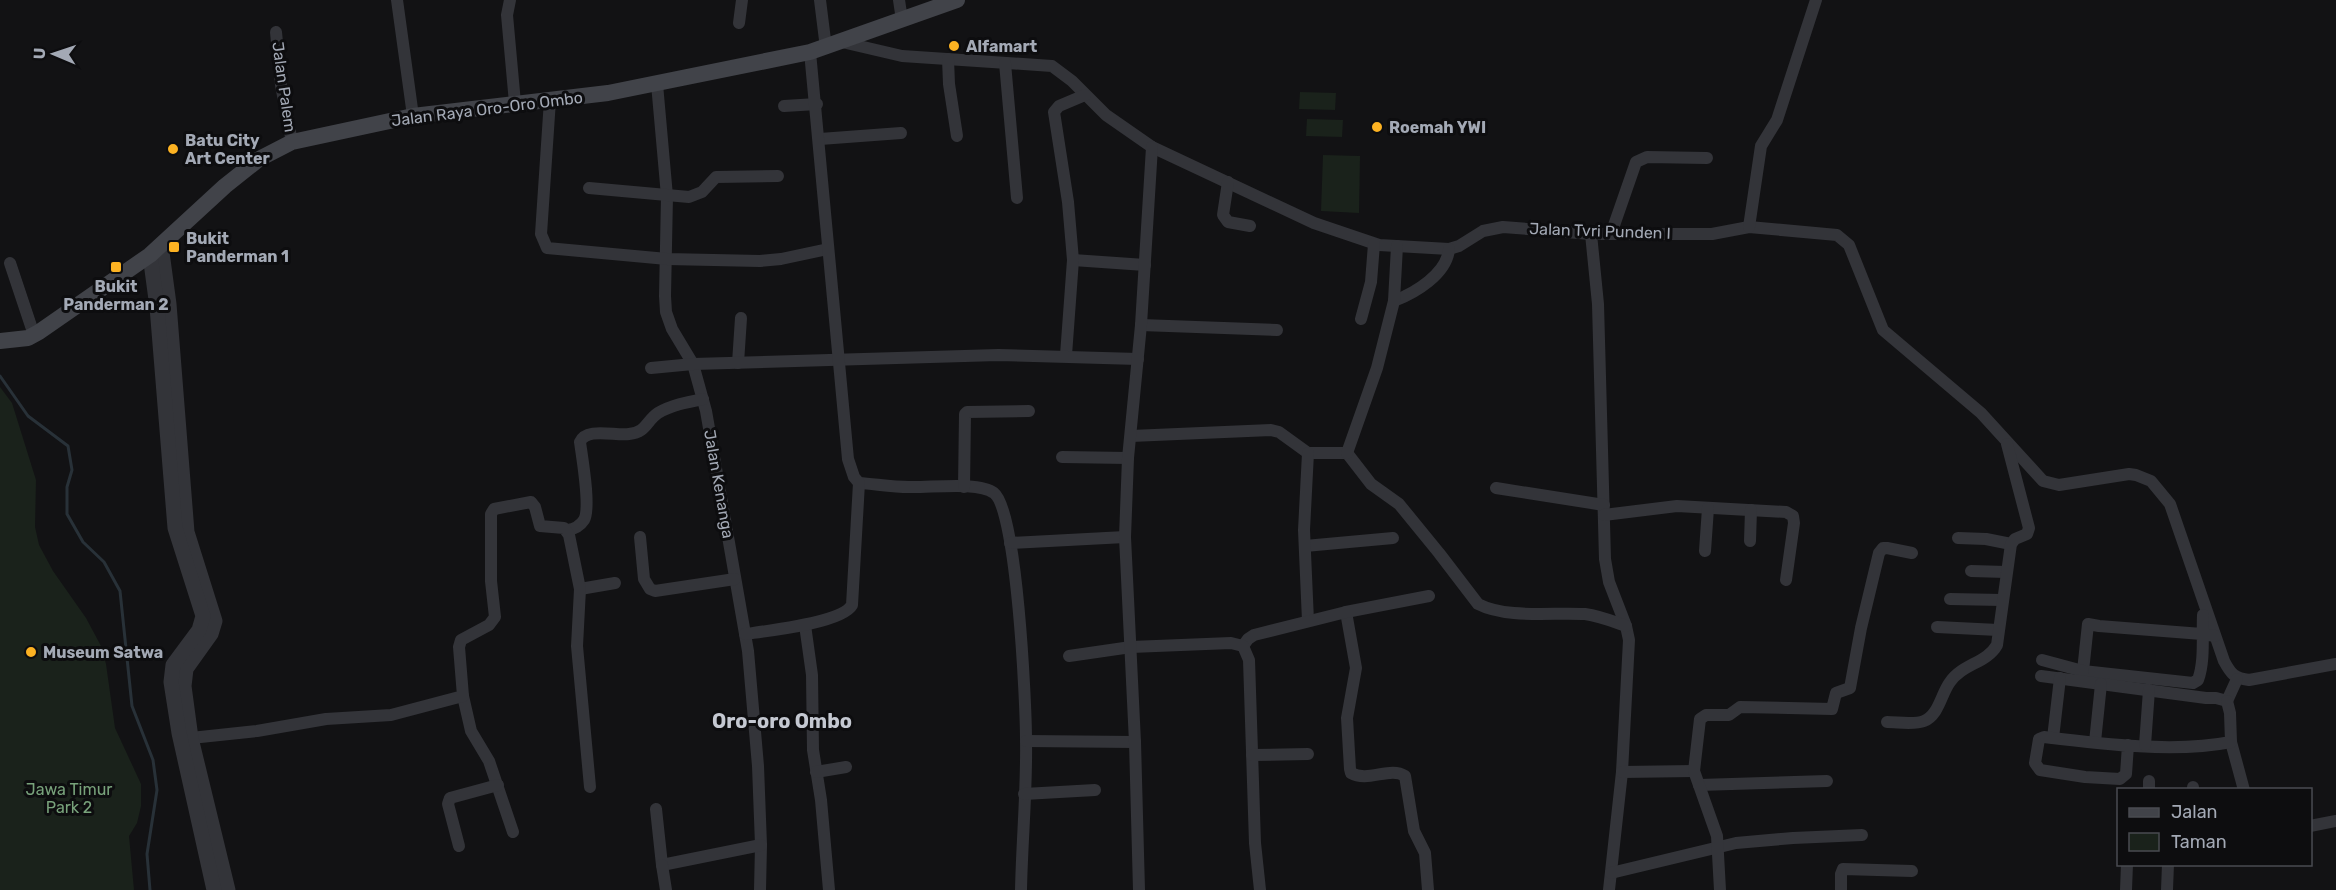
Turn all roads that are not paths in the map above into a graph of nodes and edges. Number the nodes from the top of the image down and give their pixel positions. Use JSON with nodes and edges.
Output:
{"nodes":[{"id":1,"x":397,"y":0,"type":"edge"},
{"id":2,"x":510,"y":0,"type":"edge"},
{"id":3,"x":742,"y":0,"type":"edge"},
{"id":4,"x":820,"y":0,"type":"edge"},
{"id":5,"x":899,"y":0,"type":"edge"},
{"id":6,"x":957,"y":0,"type":"edge"},
{"id":7,"x":1816,"y":0,"type":"edge"},
{"id":8,"x":931,"y":5,"type":"edge"},
{"id":9,"x":902,"y":20,"type":"junction"},
{"id":10,"x":739,"y":23,"type":"dead end"},
{"id":11,"x":876,"y":30,"type":"junction"},
{"id":12,"x":276,"y":32,"type":"dead end"},
{"id":13,"x":842,"y":42,"type":"junction"},
{"id":14,"x":818,"y":50,"type":"junction"},
{"id":15,"x":879,"y":52,"type":"junction"},
{"id":16,"x":948,"y":59,"type":"junction"},
{"id":17,"x":1005,"y":63,"type":"junction"},
{"id":18,"x":657,"y":84,"type":"junction"},
{"id":19,"x":1084,"y":95,"type":"junction"},
{"id":20,"x":550,"y":100,"type":"junction"},
{"id":21,"x":515,"y":103,"type":"junction"},
{"id":22,"x":817,"y":104,"type":"junction"},
{"id":23,"x":784,"y":106,"type":"dead end"},
{"id":24,"x":413,"y":116,"type":"junction"},
{"id":25,"x":901,"y":133,"type":"dead end"},
{"id":26,"x":957,"y":136,"type":"dead end"},
{"id":27,"x":820,"y":139,"type":"junction"},
{"id":28,"x":292,"y":141,"type":"junction"},
{"id":29,"x":1152,"y":147,"type":"junction"},
{"id":30,"x":1707,"y":158,"type":"dead end"},
{"id":31,"x":778,"y":177,"type":"dead end"},
{"id":32,"x":1228,"y":182,"type":"junction"},
{"id":33,"x":589,"y":188,"type":"dead end"},
{"id":34,"x":667,"y":196,"type":"junction"},
{"id":35,"x":1017,"y":198,"type":"dead end"},
{"id":36,"x":1250,"y":226,"type":"dead end"},
{"id":37,"x":1749,"y":227,"type":"junction"},
{"id":38,"x":1591,"y":234,"type":"junction"},
{"id":39,"x":1611,"y":234,"type":"junction"},
{"id":40,"x":1374,"y":244,"type":"junction"},
{"id":41,"x":1397,"y":246,"type":"junction"},
{"id":42,"x":828,"y":249,"type":"junction"},
{"id":43,"x":1449,"y":249,"type":"junction"},
{"id":44,"x":156,"y":250,"type":"junction"},
{"id":45,"x":667,"y":259,"type":"junction"},
{"id":46,"x":1072,"y":260,"type":"junction"},
{"id":47,"x":9,"y":263,"type":"dead end"},
{"id":48,"x":1145,"y":265,"type":"junction"},
{"id":49,"x":1394,"y":302,"type":"junction"},
{"id":50,"x":741,"y":318,"type":"dead end"},
{"id":51,"x":1361,"y":319,"type":"dead end"},
{"id":52,"x":1141,"y":325,"type":"junction"},
{"id":53,"x":1277,"y":330,"type":"dead end"},
{"id":54,"x":34,"y":335,"type":"junction"},
{"id":55,"x":0,"y":340,"type":"edge"},
{"id":56,"x":1066,"y":355,"type":"junction"},
{"id":57,"x":1138,"y":359,"type":"junction"},
{"id":58,"x":840,"y":360,"type":"junction"},
{"id":59,"x":738,"y":363,"type":"junction"},
{"id":60,"x":693,"y":364,"type":"junction"},
{"id":61,"x":651,"y":368,"type":"dead end"},
{"id":62,"x":704,"y":399,"type":"junction"},
{"id":63,"x":1029,"y":411,"type":"dead end"},
{"id":64,"x":1131,"y":436,"type":"junction"},
{"id":65,"x":2003,"y":436,"type":"junction"},
{"id":66,"x":1308,"y":453,"type":"junction"},
{"id":67,"x":1347,"y":453,"type":"junction"},
{"id":68,"x":1062,"y":457,"type":"dead end"},
{"id":69,"x":1128,"y":458,"type":"junction"},
{"id":70,"x":859,"y":483,"type":"junction"},
{"id":71,"x":964,"y":487,"type":"junction"},
{"id":72,"x":1496,"y":488,"type":"dead end"},
{"id":73,"x":1708,"y":507,"type":"junction"},
{"id":74,"x":1604,"y":510,"type":"junction"},
{"id":75,"x":1751,"y":510,"type":"junction"},
{"id":76,"x":568,"y":530,"type":"junction"},
{"id":77,"x":182,"y":535,"type":"junction"},
{"id":78,"x":640,"y":537,"type":"dead end"},
{"id":79,"x":1125,"y":537,"type":"junction"},
{"id":80,"x":1393,"y":538,"type":"dead end"},
{"id":81,"x":1958,"y":538,"type":"dead end"},
{"id":82,"x":1750,"y":541,"type":"dead end"},
{"id":83,"x":1010,"y":543,"type":"junction"},
{"id":84,"x":2011,"y":544,"type":"junction"},
{"id":85,"x":1305,"y":546,"type":"junction"},
{"id":86,"x":1705,"y":551,"type":"dead end"},
{"id":87,"x":1912,"y":553,"type":"dead end"},
{"id":88,"x":1971,"y":571,"type":"dead end"},
{"id":89,"x":2006,"y":572,"type":"junction"},
{"id":90,"x":735,"y":579,"type":"junction"},
{"id":91,"x":1786,"y":580,"type":"dead end"},
{"id":92,"x":615,"y":583,"type":"dead end"},
{"id":93,"x":580,"y":589,"type":"junction"},
{"id":94,"x":1429,"y":596,"type":"dead end"},
{"id":95,"x":1950,"y":599,"type":"dead end"},
{"id":96,"x":2002,"y":600,"type":"junction"},
{"id":97,"x":1346,"y":612,"type":"junction"},
{"id":98,"x":2203,"y":615,"type":"dead end"},
{"id":99,"x":1308,"y":621,"type":"junction"},
{"id":100,"x":805,"y":625,"type":"junction"},
{"id":101,"x":1626,"y":626,"type":"junction"},
{"id":102,"x":1937,"y":627,"type":"dead end"},
{"id":103,"x":1998,"y":630,"type":"junction"},
{"id":104,"x":745,"y":634,"type":"junction"},
{"id":105,"x":2208,"y":635,"type":"junction"},
{"id":106,"x":1243,"y":646,"type":"junction"},
{"id":107,"x":1131,"y":647,"type":"junction"},
{"id":108,"x":1069,"y":656,"type":"dead end"},
{"id":109,"x":2042,"y":660,"type":"dead end"},
{"id":110,"x":2336,"y":664,"type":"edge"},
{"id":111,"x":2083,"y":671,"type":"junction"},
{"id":112,"x":2041,"y":676,"type":"dead end"},
{"id":113,"x":2060,"y":678,"type":"junction"},
{"id":114,"x":2237,"y":679,"type":"junction"},
{"id":115,"x":2101,"y":684,"type":"junction"},
{"id":116,"x":2149,"y":690,"type":"junction"},
{"id":117,"x":463,"y":696,"type":"junction"},
{"id":118,"x":2227,"y":701,"type":"junction"},
{"id":119,"x":1887,"y":722,"type":"dead end"},
{"id":120,"x":191,"y":738,"type":"junction"},
{"id":121,"x":2054,"y":738,"type":"junction"},
{"id":122,"x":1026,"y":741,"type":"junction"},
{"id":123,"x":1135,"y":742,"type":"junction"},
{"id":124,"x":2095,"y":742,"type":"junction"},
{"id":125,"x":2231,"y":742,"type":"junction"},
{"id":126,"x":2128,"y":745,"type":"junction"},
{"id":127,"x":2145,"y":745,"type":"junction"},
{"id":128,"x":1308,"y":754,"type":"dead end"},
{"id":129,"x":1252,"y":755,"type":"junction"},
{"id":130,"x":846,"y":767,"type":"dead end"},
{"id":131,"x":1694,"y":771,"type":"junction"},
{"id":132,"x":816,"y":772,"type":"junction"},
{"id":133,"x":1622,"y":772,"type":"junction"},
{"id":134,"x":1827,"y":781,"type":"dead end"},
{"id":135,"x":498,"y":785,"type":"junction"},
{"id":136,"x":1699,"y":785,"type":"junction"},
{"id":137,"x":590,"y":787,"type":"dead end"},
{"id":138,"x":2244,"y":788,"type":"edge"},
{"id":139,"x":1095,"y":790,"type":"dead end"},
{"id":140,"x":1024,"y":794,"type":"junction"},
{"id":141,"x":656,"y":809,"type":"dead end"},
{"id":142,"x":2336,"y":820,"type":"edge"},
{"id":143,"x":206,"y":825,"type":"junction"},
{"id":144,"x":2312,"y":826,"type":"edge"},
{"id":145,"x":513,"y":832,"type":"dead end"},
{"id":146,"x":1863,"y":835,"type":"dead end"},
{"id":147,"x":761,"y":844,"type":"junction"},
{"id":148,"x":459,"y":846,"type":"dead end"},
{"id":149,"x":1718,"y":848,"type":"junction"},
{"id":150,"x":211,"y":850,"type":"junction"},
{"id":151,"x":662,"y":865,"type":"junction"},
{"id":152,"x":2127,"y":866,"type":"edge"},
{"id":153,"x":2168,"y":866,"type":"edge"},
{"id":154,"x":1912,"y":871,"type":"dead end"},
{"id":155,"x":1611,"y":873,"type":"junction"},
{"id":156,"x":214,"y":890,"type":"edge"},
{"id":157,"x":228,"y":890,"type":"edge"},
{"id":158,"x":666,"y":890,"type":"edge"},
{"id":159,"x":760,"y":890,"type":"edge"},
{"id":160,"x":829,"y":890,"type":"edge"},
{"id":161,"x":1021,"y":890,"type":"edge"},
{"id":162,"x":1139,"y":890,"type":"edge"},
{"id":163,"x":1260,"y":890,"type":"edge"},
{"id":164,"x":1428,"y":890,"type":"edge"},
{"id":165,"x":1609,"y":890,"type":"edge"},
{"id":166,"x":1720,"y":890,"type":"edge"},
{"id":167,"x":1840,"y":890,"type":"edge"},
{"id":168,"x":2126,"y":890,"type":"edge"},
{"id":169,"x":2167,"y":890,"type":"edge"}],
"edges":[{"from":1,"to":24,"type":"street"},
{"from":2,"to":21,"type":"street"},
{"from":3,"to":10,"type":"street"},
{"from":4,"to":14,"type":"street"},
{"from":5,"to":9,"type":"street"},
{"from":6,"to":8,"type":"main road","name":"Jalan Raya Oro-Oro Ombo"},
{"from":7,"to":37,"type":"street"},
{"from":8,"to":9,"type":"main road","name":"Jalan Raya Oro-Oro Ombo"},
{"from":9,"to":11,"type":"main road","name":"Jalan Raya Oro-Oro Ombo"},
{"from":11,"to":13,"type":"main road","name":"Jalan Raya Oro-Oro Ombo"},
{"from":11,"to":15,"type":"street"},
{"from":12,"to":28,"type":"street","name":"Jalan Palem"},
{"from":13,"to":14,"type":"main road","name":"Jalan Raya Oro-Oro Ombo"},
{"from":13,"to":15,"type":"street","name":"Jalan Tvri Punden I"},
{"from":14,"to":18,"type":"main road","name":"Jalan Raya Oro-Oro Ombo"},
{"from":14,"to":22,"type":"street"},
{"from":15,"to":16,"type":"street","name":"Jalan Tvri Punden I"},
{"from":16,"to":17,"type":"street","name":"Jalan Tvri Punden I"},
{"from":16,"to":26,"type":"street"},
{"from":17,"to":19,"type":"street","name":"Jalan Tvri Punden I"},
{"from":17,"to":35,"type":"street"},
{"from":18,"to":20,"type":"main road","name":"Jalan Raya Oro-Oro Ombo"},
{"from":18,"to":34,"type":"street","name":"Jalan Kenanga"},
{"from":19,"to":29,"type":"street","name":"Jalan Tvri Punden I"},
{"from":19,"to":46,"type":"street"},
{"from":20,"to":21,"type":"main road","name":"Jalan Raya Oro-Oro Ombo"},
{"from":20,"to":45,"type":"street"},
{"from":21,"to":24,"type":"main road","name":"Jalan Raya Oro-Oro Ombo"},
{"from":22,"to":23,"type":"street"},
{"from":22,"to":27,"type":"street"},
{"from":24,"to":28,"type":"main road","name":"Jalan Raya Oro-Oro Ombo"},
{"from":25,"to":27,"type":"street"},
{"from":27,"to":42,"type":"street"},
{"from":28,"to":44,"type":"main road","name":"Jalan Raya Oro-Oro Ombo"},
{"from":29,"to":32,"type":"street","name":"Jalan Tvri Punden I"},
{"from":29,"to":48,"type":"street"},
{"from":30,"to":39,"type":"street"},
{"from":31,"to":34,"type":"street"},
{"from":32,"to":36,"type":"street"},
{"from":32,"to":40,"type":"street","name":"Jalan Tvri Punden I"},
{"from":33,"to":34,"type":"street"},
{"from":34,"to":45,"type":"street","name":"Jalan Kenanga"},
{"from":37,"to":39,"type":"street","name":"Jalan Tvri Punden I"},
{"from":37,"to":65,"type":"street","name":"Jalan Tvri Punden I"},
{"from":38,"to":39,"type":"street","name":"Jalan Tvri Punden I"},
{"from":38,"to":43,"type":"street","name":"Jalan Tvri Punden I"},
{"from":38,"to":74,"type":"street"},
{"from":40,"to":41,"type":"street","name":"Jalan Tvri Punden I"},
{"from":40,"to":51,"type":"street"},
{"from":41,"to":43,"type":"street","name":"Jalan Tvri Punden I"},
{"from":41,"to":49,"type":"street"},
{"from":42,"to":45,"type":"street"},
{"from":42,"to":58,"type":"street"},
{"from":43,"to":49,"type":"street"},
{"from":44,"to":54,"type":"main road","name":"Jalan Raya Oro-Oro Ombo"},
{"from":44,"to":77,"type":"street"},
{"from":45,"to":60,"type":"street","name":"Jalan Kenanga"},
{"from":46,"to":48,"type":"street"},
{"from":46,"to":56,"type":"street"},
{"from":47,"to":54,"type":"street"},
{"from":48,"to":52,"type":"street"},
{"from":49,"to":67,"type":"street"},
{"from":50,"to":59,"type":"street"},
{"from":52,"to":53,"type":"street"},
{"from":52,"to":57,"type":"street"},
{"from":54,"to":55,"type":"main road","name":"Jalan Raya Oro-Oro Ombo"},
{"from":56,"to":57,"type":"street"},
{"from":56,"to":58,"type":"street"},
{"from":57,"to":64,"type":"street"},
{"from":58,"to":59,"type":"street"},
{"from":58,"to":70,"type":"street"},
{"from":59,"to":60,"type":"street"},
{"from":60,"to":61,"type":"street"},
{"from":60,"to":62,"type":"street","name":"Jalan Kenanga"},
{"from":62,"to":76,"type":"street"},
{"from":62,"to":90,"type":"street","name":"Jalan Kenanga"},
{"from":63,"to":71,"type":"street"},
{"from":64,"to":66,"type":"street"},
{"from":64,"to":69,"type":"street"},
{"from":65,"to":84,"type":"street"},
{"from":65,"to":105,"type":"street"},
{"from":66,"to":67,"type":"street"},
{"from":66,"to":85,"type":"street"},
{"from":67,"to":101,"type":"street"},
{"from":68,"to":69,"type":"street"},
{"from":69,"to":79,"type":"street"},
{"from":70,"to":71,"type":"street"},
{"from":70,"to":100,"type":"street"},
{"from":71,"to":83,"type":"street"},
{"from":72,"to":74,"type":"street"},
{"from":73,"to":74,"type":"street"},
{"from":73,"to":75,"type":"street"},
{"from":73,"to":86,"type":"street"},
{"from":74,"to":101,"type":"street"},
{"from":75,"to":82,"type":"street"},
{"from":75,"to":91,"type":"street"},
{"from":76,"to":93,"type":"street"},
{"from":76,"to":117,"type":"street"},
{"from":77,"to":120,"type":"street"},
{"from":77,"to":143,"type":"street"},
{"from":78,"to":90,"type":"street"},
{"from":79,"to":83,"type":"street"},
{"from":79,"to":107,"type":"street"},
{"from":80,"to":85,"type":"street"},
{"from":81,"to":84,"type":"street"},
{"from":83,"to":122,"type":"street"},
{"from":84,"to":89,"type":"street"},
{"from":85,"to":99,"type":"street"},
{"from":87,"to":131,"type":"street"},
{"from":88,"to":89,"type":"street"},
{"from":89,"to":96,"type":"street"},
{"from":90,"to":104,"type":"street","name":"Jalan Kenanga"},
{"from":92,"to":93,"type":"street"},
{"from":93,"to":137,"type":"street"},
{"from":94,"to":97,"type":"street"},
{"from":95,"to":96,"type":"street"},
{"from":96,"to":103,"type":"street"},
{"from":97,"to":99,"type":"street"},
{"from":97,"to":164,"type":"street"},
{"from":98,"to":105,"type":"street"},
{"from":99,"to":106,"type":"street"},
{"from":100,"to":104,"type":"street"},
{"from":100,"to":132,"type":"street"},
{"from":101,"to":133,"type":"street"},
{"from":102,"to":103,"type":"street"},
{"from":103,"to":119,"type":"street"},
{"from":104,"to":147,"type":"street","name":"Jalan Kenanga"},
{"from":105,"to":111,"type":"street"},
{"from":105,"to":111,"type":"street"},
{"from":105,"to":114,"type":"street"},
{"from":106,"to":107,"type":"street"},
{"from":106,"to":129,"type":"street"},
{"from":107,"to":108,"type":"street"},
{"from":107,"to":123,"type":"street"},
{"from":109,"to":111,"type":"street"},
{"from":110,"to":114,"type":"street"},
{"from":112,"to":113,"type":"street"},
{"from":113,"to":115,"type":"street"},
{"from":113,"to":121,"type":"street"},
{"from":114,"to":118,"type":"street"},
{"from":115,"to":116,"type":"street"},
{"from":115,"to":124,"type":"street"},
{"from":116,"to":118,"type":"street"},
{"from":116,"to":127,"type":"street"},
{"from":117,"to":120,"type":"street"},
{"from":117,"to":135,"type":"street"},
{"from":118,"to":125,"type":"street"},
{"from":120,"to":143,"type":"street"},
{"from":121,"to":124,"type":"street"},
{"from":121,"to":126,"type":"street"},
{"from":122,"to":123,"type":"street"},
{"from":122,"to":140,"type":"street"},
{"from":123,"to":162,"type":"street"},
{"from":124,"to":126,"type":"street"},
{"from":125,"to":127,"type":"street"},
{"from":125,"to":138,"type":"street"},
{"from":126,"to":127,"type":"street"},
{"from":128,"to":129,"type":"street"},
{"from":129,"to":163,"type":"street"},
{"from":130,"to":132,"type":"street"},
{"from":131,"to":133,"type":"street"},
{"from":131,"to":136,"type":"street"},
{"from":132,"to":160,"type":"street"},
{"from":133,"to":155,"type":"street"},
{"from":134,"to":136,"type":"street"},
{"from":135,"to":145,"type":"street"},
{"from":135,"to":148,"type":"street"},
{"from":136,"to":149,"type":"street"},
{"from":139,"to":140,"type":"street"},
{"from":140,"to":161,"type":"street"},
{"from":141,"to":151,"type":"street"},
{"from":142,"to":144,"type":"street"},
{"from":143,"to":150,"type":"street"},
{"from":146,"to":149,"type":"street"},
{"from":147,"to":151,"type":"street"},
{"from":147,"to":159,"type":"street","name":"Jalan Kenanga"},
{"from":149,"to":155,"type":"street"},
{"from":149,"to":166,"type":"street"},
{"from":150,"to":156,"type":"street"},
{"from":150,"to":157,"type":"street"},
{"from":151,"to":158,"type":"street"},
{"from":152,"to":168,"type":"street"},
{"from":153,"to":169,"type":"street"},
{"from":154,"to":167,"type":"street"},
{"from":155,"to":165,"type":"street"}]}
